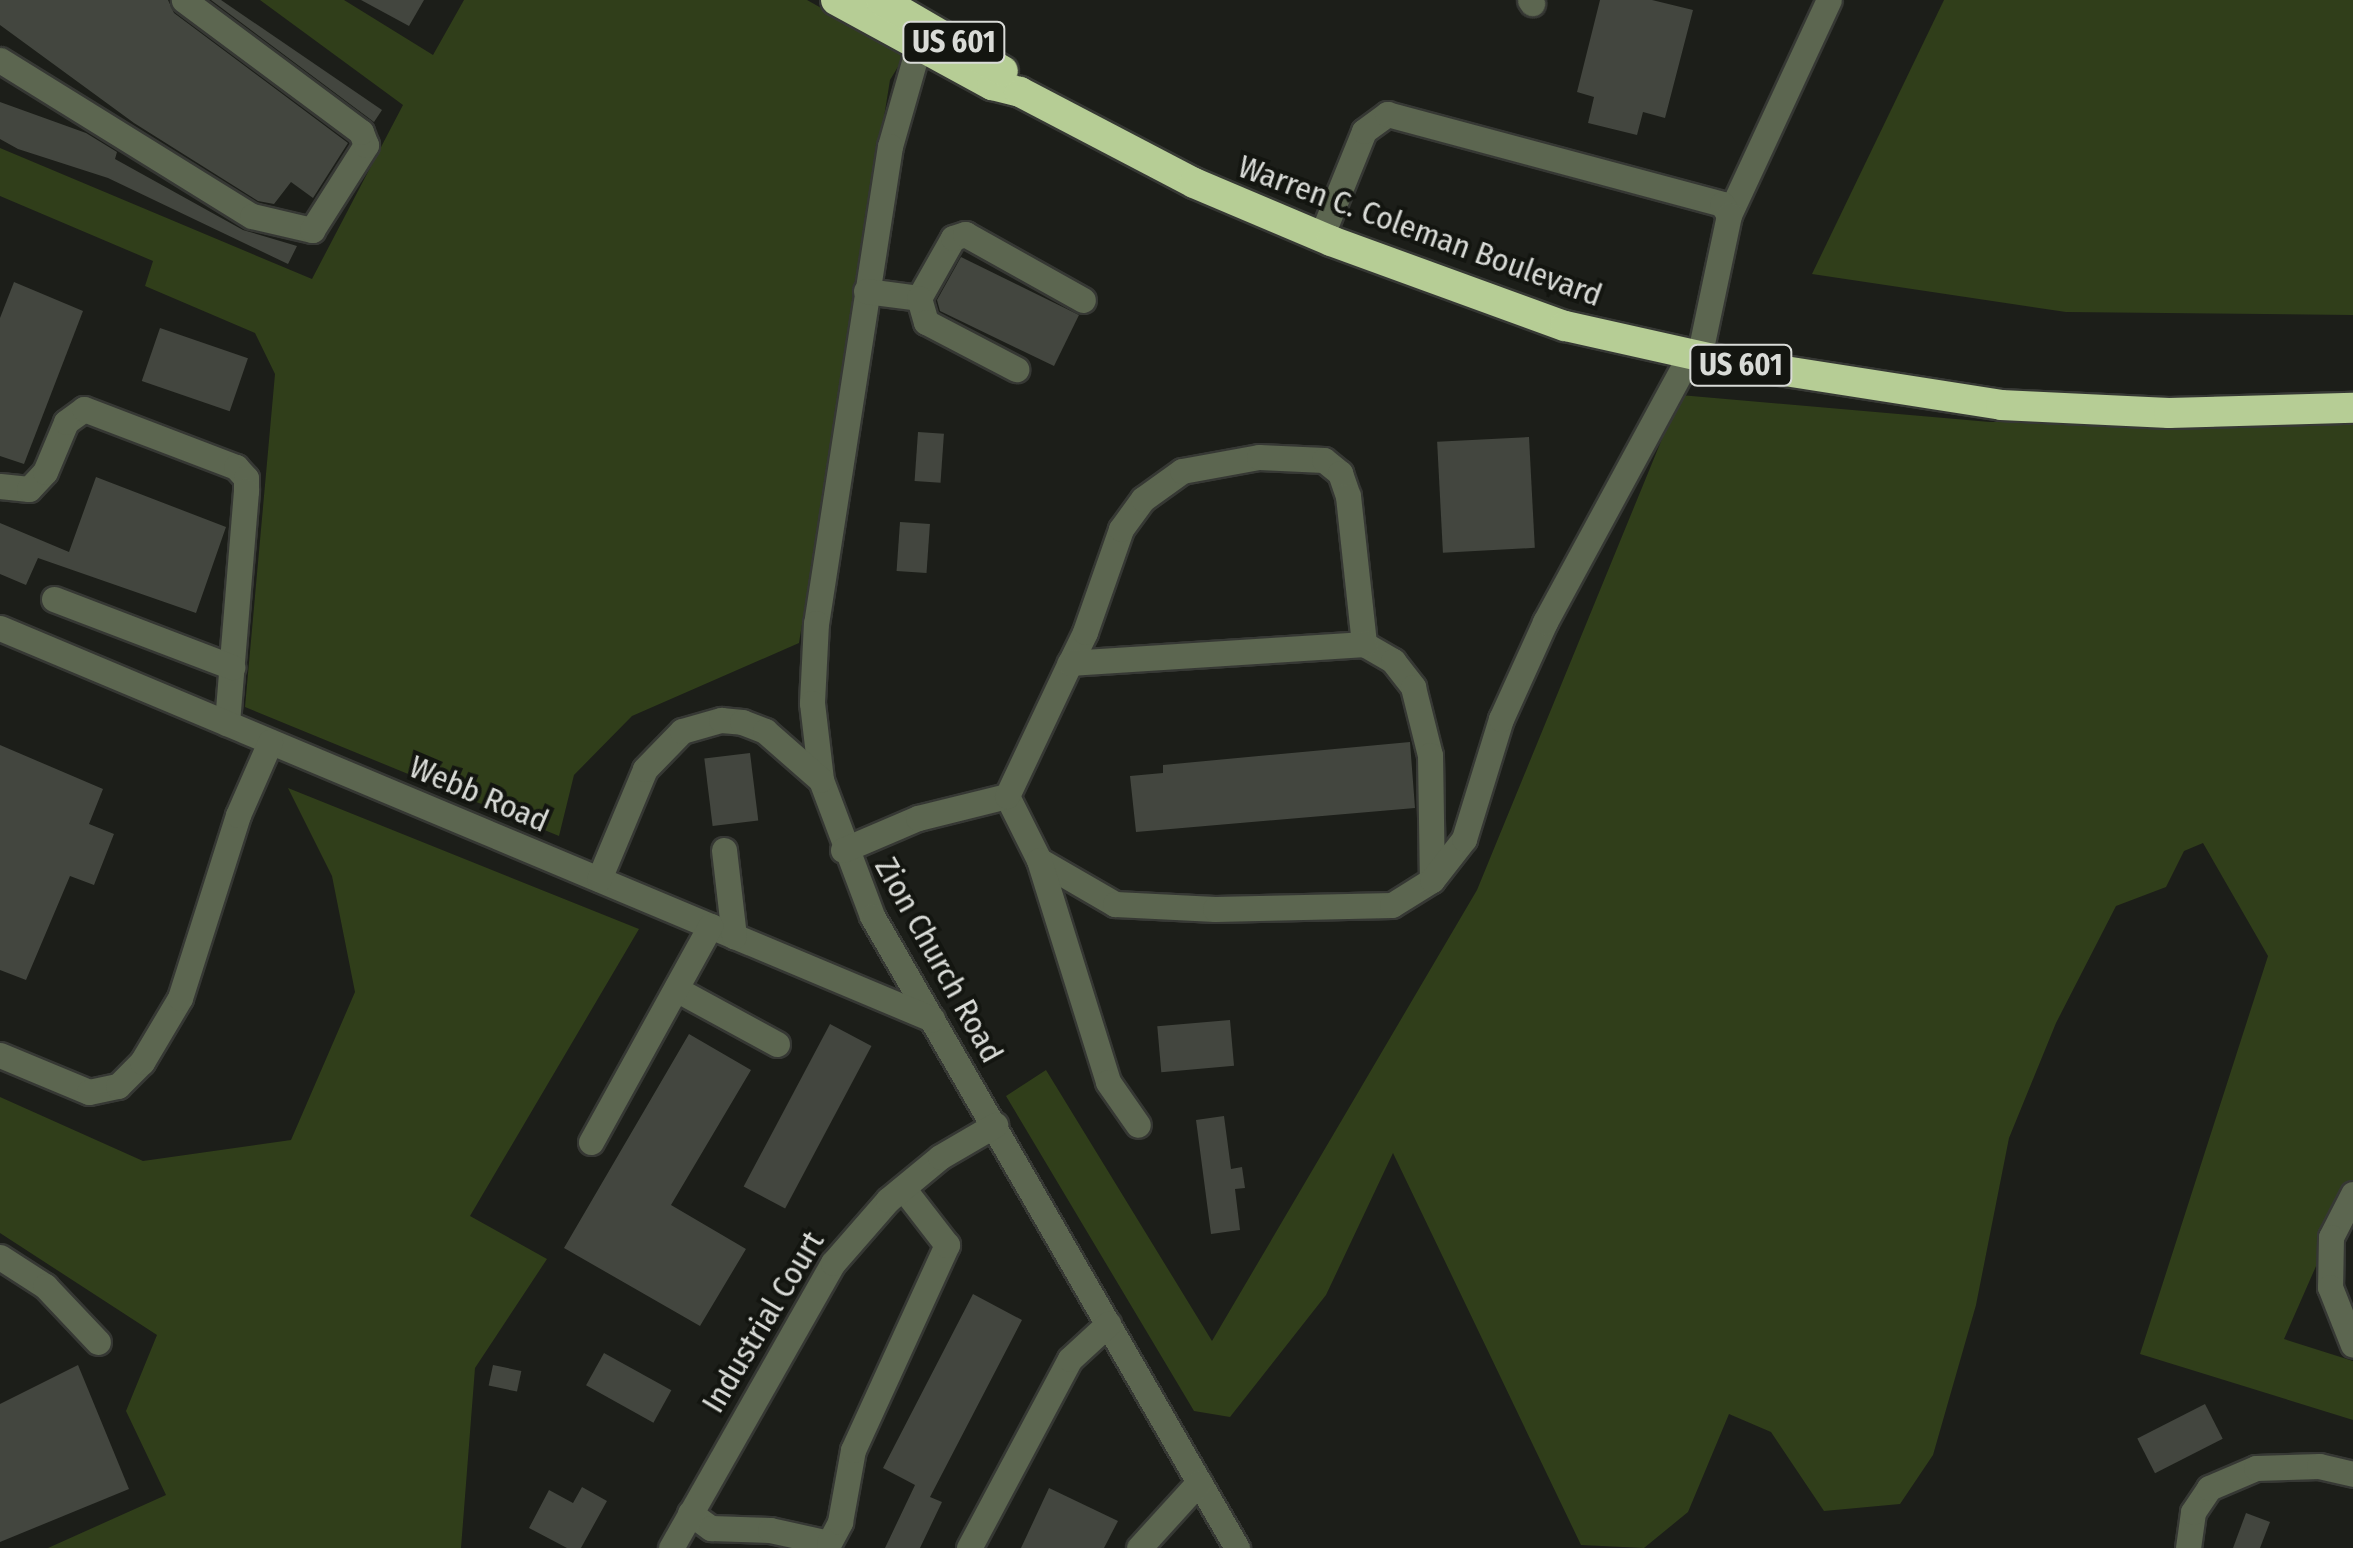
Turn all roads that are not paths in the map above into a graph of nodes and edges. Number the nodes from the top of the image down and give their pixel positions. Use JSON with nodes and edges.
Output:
{"nodes":[{"id":1,"x":184,"y":0,"type":"edge"},
{"id":2,"x":836,"y":0,"type":"edge"},
{"id":3,"x":881,"y":0,"type":"edge"},
{"id":4,"x":1829,"y":0,"type":"edge"},
{"id":5,"x":915,"y":9,"type":"edge"},
{"id":6,"x":918,"y":48,"type":"junction"},
{"id":7,"x":0,"y":60,"type":"edge"},
{"id":8,"x":1020,"y":92,"type":"junction"},
{"id":9,"x":1729,"y":214,"type":"junction"},
{"id":10,"x":1321,"y":237,"type":"junction"},
{"id":11,"x":866,"y":291,"type":"junction"},
{"id":12,"x":920,"y":298,"type":"junction"},
{"id":13,"x":1083,"y":300,"type":"dead end"},
{"id":14,"x":1694,"y":356,"type":"junction"},
{"id":15,"x":1016,"y":368,"type":"dead end"},
{"id":16,"x":2353,"y":408,"type":"edge"},
{"id":17,"x":0,"y":486,"type":"edge"},
{"id":18,"x":54,"y":599,"type":"dead end"},
{"id":19,"x":0,"y":628,"type":"edge"},
{"id":20,"x":1364,"y":644,"type":"junction"},
{"id":21,"x":1070,"y":663,"type":"junction"},
{"id":22,"x":232,"y":667,"type":"junction"},
{"id":23,"x":227,"y":724,"type":"junction"},
{"id":24,"x":270,"y":742,"type":"junction"},
{"id":25,"x":821,"y":780,"type":"junction"},
{"id":26,"x":1007,"y":796,"type":"junction"},
{"id":27,"x":724,"y":850,"type":"dead end"},
{"id":28,"x":843,"y":850,"type":"junction"},
{"id":29,"x":1039,"y":860,"type":"junction"},
{"id":30,"x":599,"y":880,"type":"junction"},
{"id":31,"x":1432,"y":880,"type":"junction"},
{"id":32,"x":722,"y":931,"type":"junction"},
{"id":33,"x":676,"y":989,"type":"junction"},
{"id":34,"x":932,"y":1019,"type":"junction"},
{"id":35,"x":777,"y":1044,"type":"dead end"},
{"id":36,"x":0,"y":1056,"type":"edge"},
{"id":37,"x":995,"y":1125,"type":"junction"},
{"id":38,"x":1138,"y":1125,"type":"dead end"},
{"id":39,"x":591,"y":1142,"type":"dead end"},
{"id":40,"x":903,"y":1188,"type":"junction"},
{"id":41,"x":2353,"y":1194,"type":"edge"},
{"id":42,"x":0,"y":1257,"type":"edge"},
{"id":43,"x":1108,"y":1324,"type":"junction"},
{"id":44,"x":98,"y":1342,"type":"dead end"},
{"id":45,"x":2353,"y":1346,"type":"edge"},
{"id":46,"x":2353,"y":1474,"type":"edge"},
{"id":47,"x":1199,"y":1482,"type":"junction"},
{"id":48,"x":690,"y":1513,"type":"junction"},
{"id":49,"x":671,"y":1548,"type":"edge"},
{"id":50,"x":969,"y":1548,"type":"edge"},
{"id":51,"x":1138,"y":1548,"type":"edge"},
{"id":52,"x":1236,"y":1548,"type":"edge"},
{"id":53,"x":2188,"y":1548,"type":"edge"}],
"edges":[{"from":1,"to":7,"type":"street"},
{"from":2,"to":6,"type":"highway","name":"Warren C. Coleman Boulevard","number":"US 601"},
{"from":3,"to":5,"type":"highway","name":"Warren C. Coleman Boulevard","number":"US 601"},
{"from":4,"to":9,"type":"street"},
{"from":5,"to":8,"type":"highway","name":"Warren C. Coleman Boulevard","number":"US 601"},
{"from":6,"to":8,"type":"highway","name":"Warren C. Coleman Boulevard","number":"US 601"},
{"from":6,"to":11,"type":"street","name":"Zion Church Road"},
{"from":8,"to":10,"type":"highway","name":"Warren C. Coleman Boulevard","number":"US 601"},
{"from":9,"to":10,"type":"street"},
{"from":9,"to":14,"type":"street"},
{"from":10,"to":14,"type":"highway","name":"Warren C. Coleman Boulevard","number":"US 601"},
{"from":11,"to":12,"type":"street"},
{"from":11,"to":25,"type":"street","name":"Zion Church Road"},
{"from":12,"to":13,"type":"street"},
{"from":12,"to":15,"type":"street"},
{"from":14,"to":16,"type":"highway","name":"Warren C. Coleman Boulevard","number":"US 601"},
{"from":14,"to":31,"type":"street"},
{"from":17,"to":22,"type":"street"},
{"from":18,"to":22,"type":"street"},
{"from":19,"to":23,"type":"street","name":"Webb Road"},
{"from":20,"to":21,"type":"street"},
{"from":20,"to":21,"type":"street"},
{"from":20,"to":31,"type":"street"},
{"from":21,"to":26,"type":"street"},
{"from":22,"to":23,"type":"street"},
{"from":23,"to":24,"type":"street","name":"Webb Road"},
{"from":24,"to":30,"type":"street","name":"Webb Road"},
{"from":24,"to":36,"type":"street"},
{"from":25,"to":28,"type":"street","name":"Zion Church Road"},
{"from":25,"to":30,"type":"street"},
{"from":26,"to":28,"type":"street"},
{"from":26,"to":29,"type":"street"},
{"from":27,"to":32,"type":"street"},
{"from":28,"to":34,"type":"street","name":"Zion Church Road"},
{"from":29,"to":31,"type":"street"},
{"from":29,"to":38,"type":"street"},
{"from":30,"to":32,"type":"street","name":"Webb Road"},
{"from":32,"to":33,"type":"street"},
{"from":32,"to":34,"type":"street","name":"Webb Road"},
{"from":33,"to":35,"type":"street"},
{"from":33,"to":39,"type":"street"},
{"from":34,"to":37,"type":"street","name":"Zion Church Road"},
{"from":37,"to":40,"type":"street","name":"Industrial Court"},
{"from":37,"to":43,"type":"street","name":"Zion Church Road"},
{"from":40,"to":48,"type":"street","name":"Industrial Court"},
{"from":40,"to":48,"type":"street"},
{"from":41,"to":45,"type":"street"},
{"from":42,"to":44,"type":"street"},
{"from":43,"to":47,"type":"street","name":"Zion Church Road"},
{"from":43,"to":50,"type":"street"},
{"from":46,"to":53,"type":"street"},
{"from":47,"to":51,"type":"street"},
{"from":47,"to":52,"type":"street","name":"Zion Church Road"},
{"from":48,"to":49,"type":"street","name":"Industrial Court"}]}
